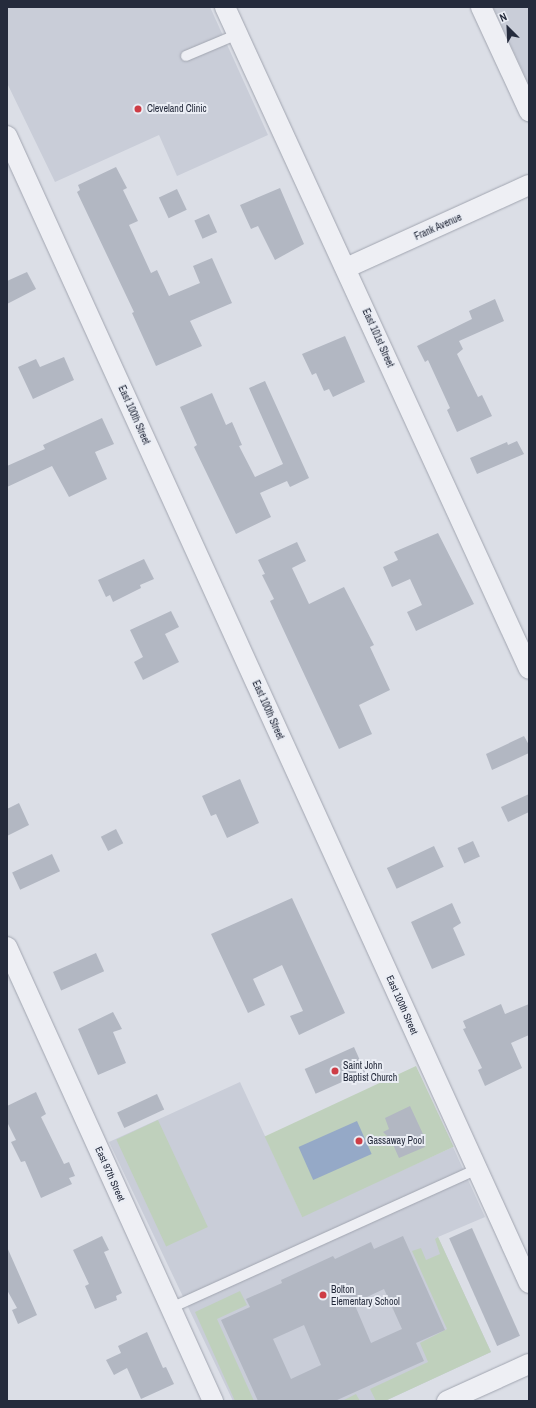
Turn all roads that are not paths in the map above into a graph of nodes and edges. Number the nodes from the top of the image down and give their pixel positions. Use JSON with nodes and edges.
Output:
{"nodes":[{"id":1,"x":225,"y":7,"type":"edge"},
{"id":2,"x":481,"y":7,"type":"edge"},
{"id":3,"x":238,"y":34,"type":"junction"},
{"id":4,"x":186,"y":56,"type":"dead end"},
{"id":5,"x":529,"y":111,"type":"edge"},
{"id":6,"x":7,"y":136,"type":"edge"},
{"id":7,"x":529,"y":185,"type":"edge"},
{"id":8,"x":346,"y":268,"type":"junction"},
{"id":9,"x":529,"y":669,"type":"edge"},
{"id":10,"x":7,"y":947,"type":"edge"},
{"id":11,"x":477,"y":1169,"type":"junction"},
{"id":12,"x":529,"y":1283,"type":"edge"},
{"id":13,"x":171,"y":1308,"type":"junction"},
{"id":14,"x":529,"y":1364,"type":"edge"},
{"id":15,"x":213,"y":1401,"type":"edge"},
{"id":16,"x":447,"y":1401,"type":"edge"}],
"edges":[{"from":1,"to":3,"type":"street","name":"East 101st Street"},
{"from":2,"to":5,"type":"street"},
{"from":3,"to":4,"type":"lane"},
{"from":3,"to":8,"type":"street","name":"East 101st Street"},
{"from":6,"to":11,"type":"street","name":"East 100th Street"},
{"from":7,"to":8,"type":"street","name":"Frank Avenue"},
{"from":8,"to":9,"type":"street","name":"East 101st Street"},
{"from":10,"to":13,"type":"street","name":"East 97th Street"},
{"from":11,"to":12,"type":"street","name":"East 100th Street"},
{"from":11,"to":13,"type":"lane"},
{"from":13,"to":15,"type":"street","name":"East 97th Street"},
{"from":14,"to":16,"type":"street"}]}
